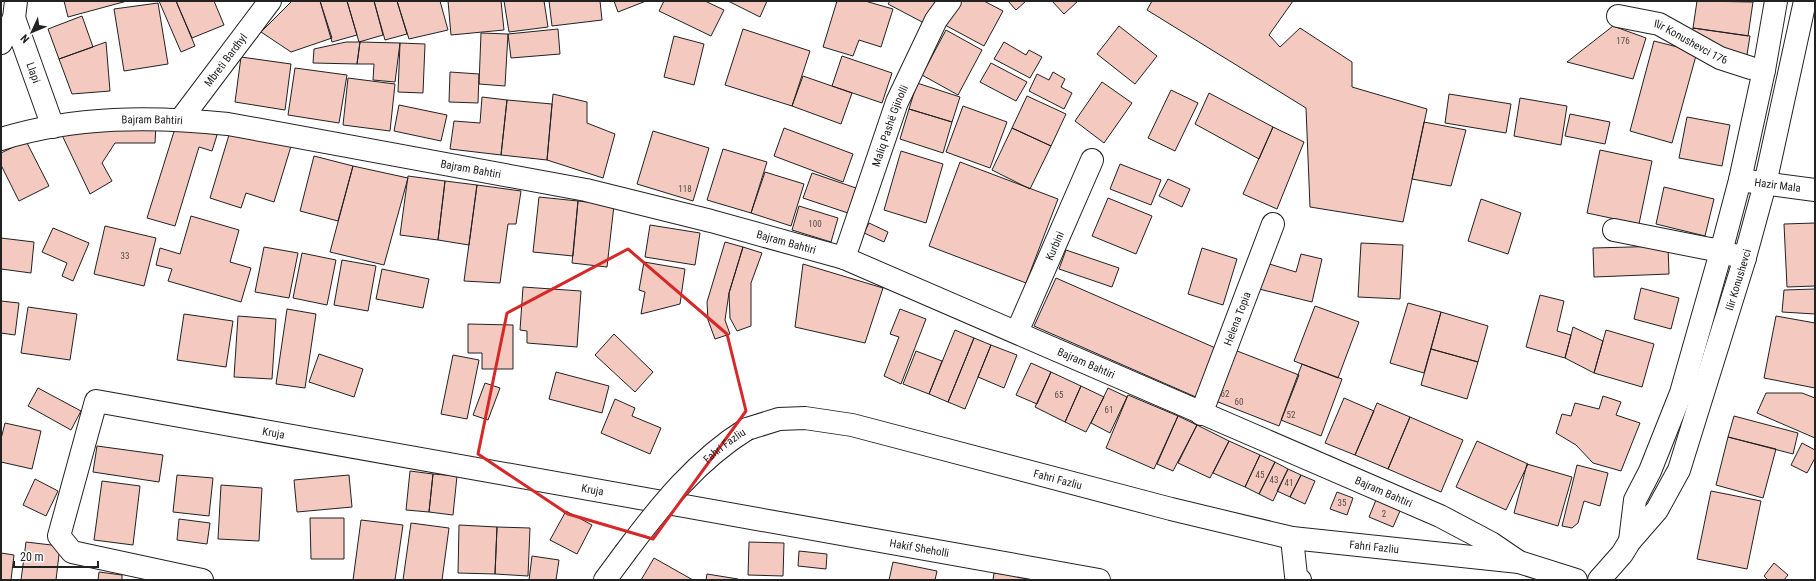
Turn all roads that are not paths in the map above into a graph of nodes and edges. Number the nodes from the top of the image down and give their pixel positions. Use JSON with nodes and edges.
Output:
{"nodes":[{"id":1,"x":270,"y":1,"type":"edge"},
{"id":2,"x":950,"y":1,"type":"edge"},
{"id":3,"x":1776,"y":1,"type":"edge"},
{"id":4,"x":1805,"y":1,"type":"edge"},
{"id":5,"x":15,"y":9,"type":"edge"},
{"id":6,"x":1618,"y":16,"type":"dead end"},
{"id":7,"x":2,"y":39,"type":"edge"},
{"id":8,"x":1764,"y":70,"type":"junction"},
{"id":9,"x":181,"y":119,"type":"junction"},
{"id":10,"x":53,"y":127,"type":"junction"},
{"id":11,"x":1,"y":139,"type":"edge"},
{"id":12,"x":1092,"y":160,"type":"dead end"},
{"id":13,"x":1740,"y":180,"type":"junction"},
{"id":14,"x":1765,"y":184,"type":"junction"},
{"id":15,"x":1815,"y":190,"type":"edge"},
{"id":16,"x":1273,"y":224,"type":"dead end"},
{"id":17,"x":1614,"y":230,"type":"dead end"},
{"id":18,"x":1721,"y":252,"type":"junction"},
{"id":19,"x":844,"y":258,"type":"junction"},
{"id":20,"x":1745,"y":258,"type":"junction"},
{"id":21,"x":1017,"y":332,"type":"junction"},
{"id":22,"x":1201,"y":414,"type":"junction"},
{"id":23,"x":740,"y":515,"type":"joint"},
{"id":24,"x":1292,"y":538,"type":"junction"},
{"id":25,"x":1630,"y":540,"type":"junction"},
{"id":26,"x":1519,"y":562,"type":"junction"},
{"id":27,"x":202,"y":580,"type":"edge"},
{"id":28,"x":605,"y":580,"type":"edge"},
{"id":29,"x":1099,"y":580,"type":"edge"},
{"id":30,"x":1300,"y":580,"type":"edge"},
{"id":31,"x":1576,"y":580,"type":"edge"},
{"id":32,"x":1599,"y":580,"type":"edge"}],
"edges":[{"from":1,"to":9,"type":"main road","name":"Mbreti Bardhyl"},
{"from":2,"to":19,"type":"main road","name":"Maliq Pashë Gjinolli"},
{"from":3,"to":8,"type":"main road","name":"Ilir Konushevci"},
{"from":4,"to":14,"type":"main road","name":"Ilir Konushevci"},
{"from":5,"to":7,"type":"main road","name":"Llapi"},
{"from":5,"to":10,"type":"main road","name":"Llapi"},
{"from":6,"to":8,"type":"main road","name":"Ilir Konushevci 176"},
{"from":8,"to":13,"type":"main road","name":"Ilir Konushevci"},
{"from":9,"to":10,"type":"main road","name":"Bajram Bahtiri"},
{"from":9,"to":19,"type":"main road","name":"Bajram Bahtiri"},
{"from":10,"to":11,"type":"main road","name":"Bajram Bahtiri"},
{"from":12,"to":21,"type":"main road","name":"Kurbini"},
{"from":13,"to":14,"type":"main road","name":"Hazir Mala"},
{"from":13,"to":18,"type":"main road","name":"Ilir Konushevci"},
{"from":14,"to":15,"type":"main road","name":"Hazir Mala"},
{"from":14,"to":20,"type":"main road","name":"Ilir Konushevci"},
{"from":16,"to":22,"type":"main road","name":"Helena Topia"},
{"from":17,"to":18,"type":"main road"},
{"from":18,"to":20,"type":"main road"},
{"from":18,"to":25,"type":"main road","name":"Ilir Konushevci"},
{"from":19,"to":21,"type":"main road","name":"Bajram Bahtiri"},
{"from":20,"to":25,"type":"main road","name":"Ilir Konushevci"},
{"from":21,"to":22,"type":"main road","name":"Bajram Bahtiri"},
{"from":22,"to":26,"type":"main road","name":"Bajram Bahtiri"},
{"from":23,"to":27,"type":"main road","name":"Kruja"},
{"from":23,"to":29,"type":"main road","name":"Hakif Sheholli"},
{"from":24,"to":26,"type":"main road","name":"Fahri Fazliu"},
{"from":24,"to":28,"type":"main road","name":"Fahri Fazliu","bridge":true},
{"from":24,"to":30,"type":"main road"},
{"from":25,"to":32,"type":"main road","name":"Ilir Konushevci"},
{"from":26,"to":31,"type":"main road","name":"Fahri Fazliu"}]}
